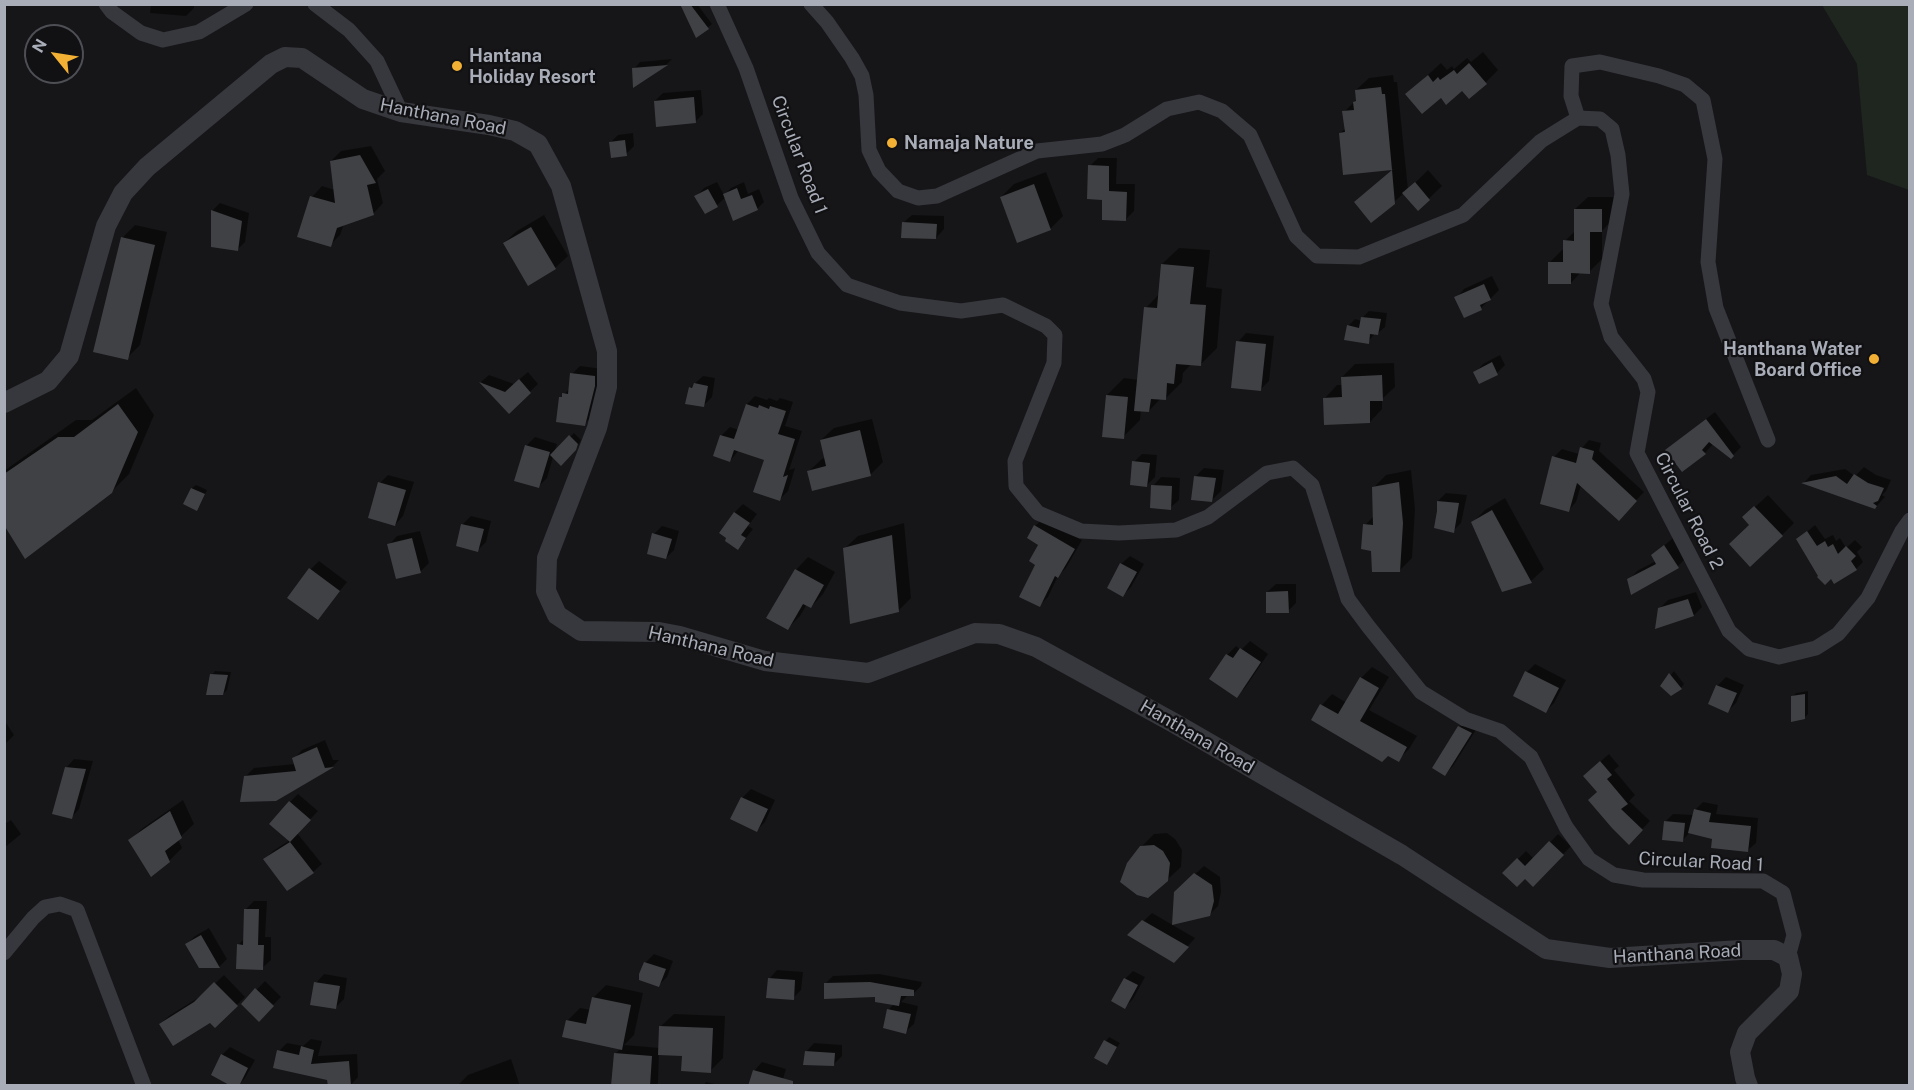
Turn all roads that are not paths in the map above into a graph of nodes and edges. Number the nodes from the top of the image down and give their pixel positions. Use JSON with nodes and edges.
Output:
{"nodes":[{"id":1,"x":106,"y":4,"type":"edge"},
{"id":2,"x":246,"y":4,"type":"edge"},
{"id":3,"x":315,"y":4,"type":"edge"},
{"id":4,"x":717,"y":4,"type":"edge"},
{"id":5,"x":811,"y":4,"type":"edge"},
{"id":6,"x":401,"y":112,"type":"junction"},
{"id":7,"x":1578,"y":118,"type":"junction"},
{"id":8,"x":4,"y":403,"type":"edge"},
{"id":9,"x":1768,"y":440,"type":"dead end"},
{"id":10,"x":1910,"y":520,"type":"edge"},
{"id":11,"x":4,"y":953,"type":"edge"},
{"id":12,"x":1788,"y":957,"type":"junction"},
{"id":13,"x":144,"y":1086,"type":"edge"},
{"id":14,"x":1748,"y":1086,"type":"edge"}],
"edges":[{"from":1,"to":2,"type":"street"},
{"from":3,"to":6,"type":"street"},
{"from":4,"to":12,"type":"street","name":"Circular Road 1"},
{"from":5,"to":7,"type":"street"},
{"from":6,"to":8,"type":"street","name":"Hanthana Road"},
{"from":6,"to":12,"type":"street","name":"Hanthana Road"},
{"from":7,"to":9,"type":"street"},
{"from":7,"to":10,"type":"street","name":"Circular Road 2"},
{"from":11,"to":13,"type":"street"},
{"from":12,"to":14,"type":"street"}]}
